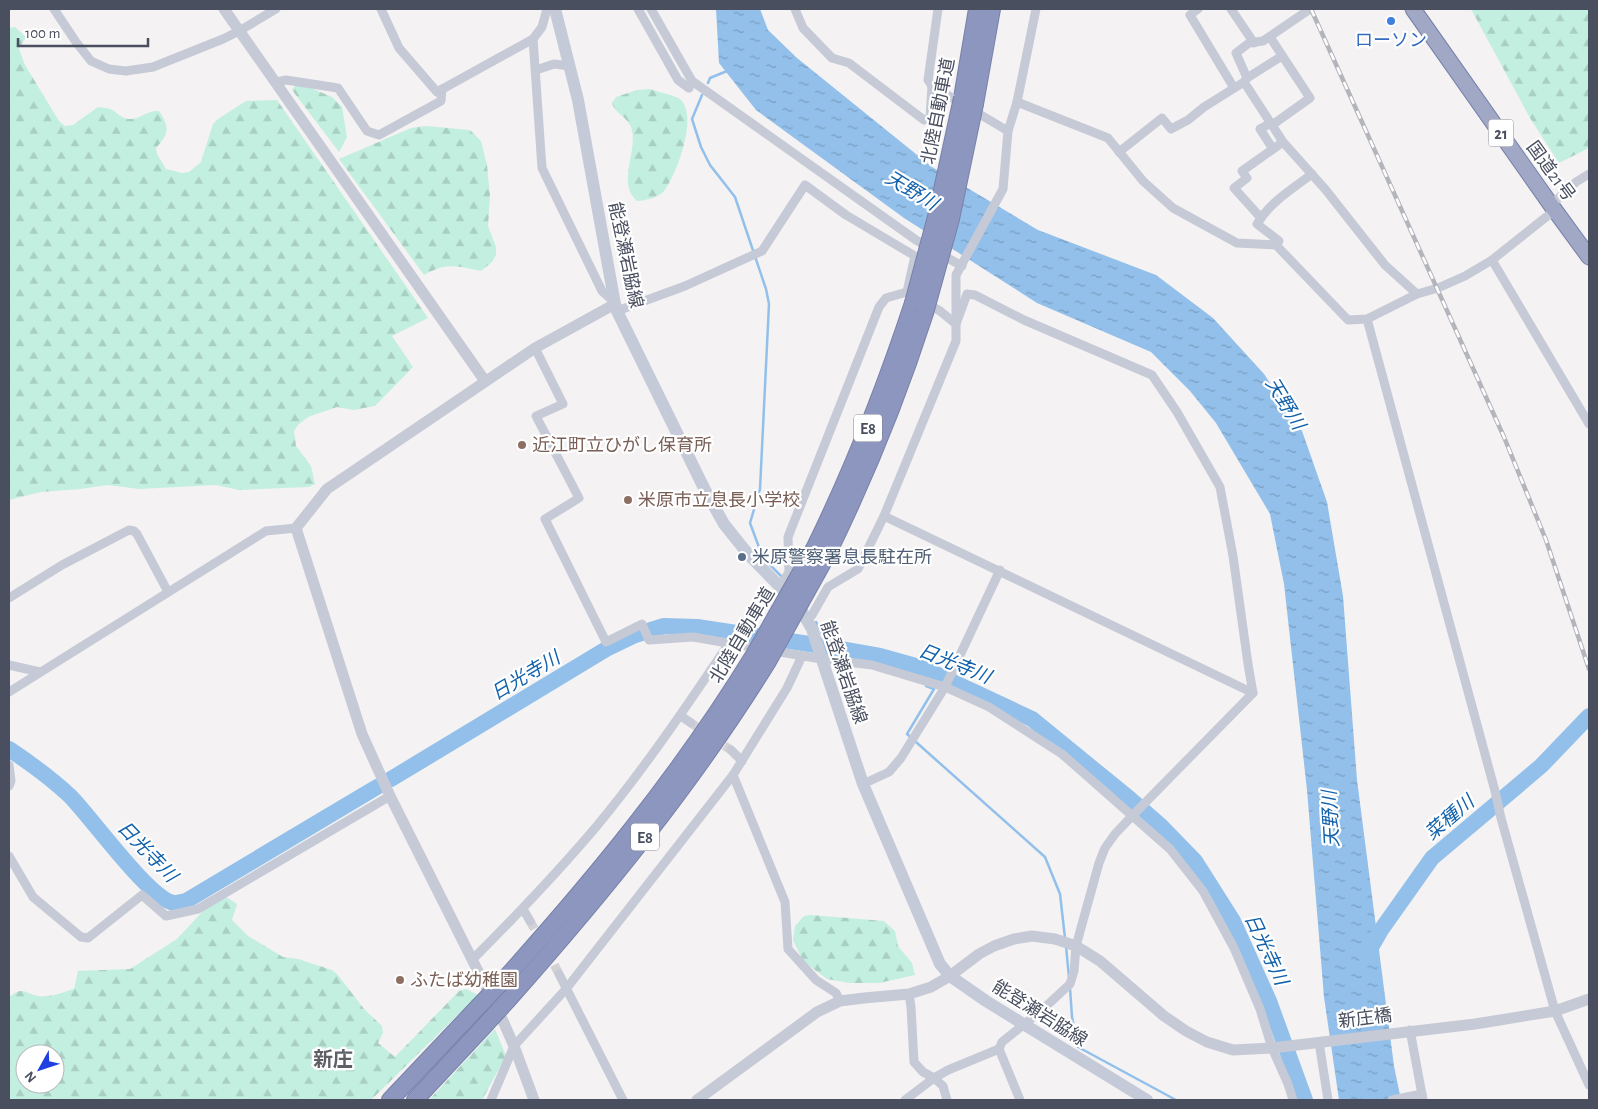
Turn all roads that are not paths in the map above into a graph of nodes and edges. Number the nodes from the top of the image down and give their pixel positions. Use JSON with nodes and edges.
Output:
{"nodes":[{"id":1,"x":54,"y":9,"type":"edge"},
{"id":2,"x":224,"y":9,"type":"edge"},
{"id":3,"x":276,"y":9,"type":"edge"},
{"id":4,"x":381,"y":9,"type":"edge"},
{"id":5,"x":547,"y":9,"type":"edge"},
{"id":6,"x":555,"y":9,"type":"edge"},
{"id":7,"x":638,"y":9,"type":"edge"},
{"id":8,"x":651,"y":9,"type":"edge"},
{"id":9,"x":795,"y":9,"type":"edge"},
{"id":10,"x":938,"y":9,"type":"edge"},
{"id":11,"x":977,"y":9,"type":"edge"},
{"id":12,"x":992,"y":9,"type":"edge"},
{"id":13,"x":1036,"y":9,"type":"edge"},
{"id":14,"x":1198,"y":9,"type":"edge"},
{"id":15,"x":1231,"y":9,"type":"edge"},
{"id":16,"x":1310,"y":9,"type":"edge"},
{"id":17,"x":1413,"y":9,"type":"edge"},
{"id":18,"x":240,"y":31,"type":"junction"},
{"id":19,"x":1270,"y":37,"type":"junction"},
{"id":20,"x":533,"y":39,"type":"junction"},
{"id":21,"x":1254,"y":43,"type":"junction"},
{"id":22,"x":1282,"y":56,"type":"junction"},
{"id":23,"x":570,"y":66,"type":"junction"},
{"id":24,"x":536,"y":70,"type":"junction"},
{"id":25,"x":1246,"y":80,"type":"junction"},
{"id":26,"x":692,"y":81,"type":"junction"},
{"id":27,"x":276,"y":82,"type":"junction"},
{"id":28,"x":932,"y":86,"type":"junction"},
{"id":29,"x":1234,"y":88,"type":"junction"},
{"id":30,"x":442,"y":89,"type":"junction"},
{"id":31,"x":968,"y":101,"type":"junction"},
{"id":32,"x":1017,"y":102,"type":"junction"},
{"id":33,"x":1271,"y":124,"type":"junction"},
{"id":34,"x":1008,"y":131,"type":"junction"},
{"id":35,"x":1283,"y":142,"type":"junction"},
{"id":36,"x":1273,"y":149,"type":"junction"},
{"id":37,"x":1119,"y":152,"type":"junction"},
{"id":38,"x":1312,"y":174,"type":"junction"},
{"id":39,"x":1589,"y":174,"type":"edge"},
{"id":40,"x":1553,"y":207,"type":"junction"},
{"id":41,"x":1261,"y":218,"type":"junction"},
{"id":42,"x":1276,"y":245,"type":"junction"},
{"id":43,"x":1589,"y":257,"type":"edge"},
{"id":44,"x":1492,"y":260,"type":"junction"},
{"id":45,"x":962,"y":266,"type":"junction"},
{"id":46,"x":1417,"y":294,"type":"junction"},
{"id":47,"x":915,"y":303,"type":"junction"},
{"id":48,"x":616,"y":307,"type":"junction"},
{"id":49,"x":1367,"y":319,"type":"junction"},
{"id":50,"x":956,"y":324,"type":"junction"},
{"id":51,"x":535,"y":348,"type":"junction"},
{"id":52,"x":485,"y":381,"type":"junction"},
{"id":53,"x":1589,"y":424,"type":"edge"},
{"id":54,"x":884,"y":516,"type":"junction"},
{"id":55,"x":296,"y":528,"type":"junction"},
{"id":56,"x":1000,"y":570,"type":"junction"},
{"id":57,"x":780,"y":587,"type":"junction"},
{"id":58,"x":168,"y":592,"type":"junction"},
{"id":59,"x":9,"y":598,"type":"edge"},
{"id":60,"x":807,"y":620,"type":"junction"},
{"id":61,"x":729,"y":643,"type":"junction"},
{"id":62,"x":802,"y":656,"type":"junction"},
{"id":63,"x":821,"y":656,"type":"junction"},
{"id":64,"x":761,"y":659,"type":"junction"},
{"id":65,"x":9,"y":665,"type":"edge"},
{"id":66,"x":40,"y":672,"type":"junction"},
{"id":67,"x":945,"y":687,"type":"junction"},
{"id":68,"x":9,"y":692,"type":"edge"},
{"id":69,"x":1253,"y":693,"type":"junction"},
{"id":70,"x":681,"y":716,"type":"junction"},
{"id":71,"x":692,"y":723,"type":"tunnel mouth"},
{"id":72,"x":731,"y":750,"type":"tunnel mouth"},
{"id":73,"x":742,"y":761,"type":"junction"},
{"id":74,"x":9,"y":765,"type":"edge"},
{"id":75,"x":733,"y":775,"type":"junction"},
{"id":76,"x":863,"y":784,"type":"junction"},
{"id":77,"x":9,"y":786,"type":"edge"},
{"id":78,"x":390,"y":796,"type":"junction"},
{"id":79,"x":1134,"y":814,"type":"junction"},
{"id":80,"x":9,"y":856,"type":"edge"},
{"id":81,"x":523,"y":909,"type":"junction"},
{"id":82,"x":530,"y":920,"type":"tunnel mouth"},
{"id":83,"x":1076,"y":946,"type":"junction"},
{"id":84,"x":472,"y":960,"type":"junction"},
{"id":85,"x":559,"y":974,"type":"tunnel mouth"},
{"id":86,"x":950,"y":976,"type":"junction"},
{"id":87,"x":566,"y":989,"type":"junction"},
{"id":88,"x":909,"y":994,"type":"junction"},
{"id":89,"x":1589,"y":999,"type":"edge"},
{"id":90,"x":840,"y":1002,"type":"junction"},
{"id":91,"x":1555,"y":1011,"type":"junction"},
{"id":92,"x":1025,"y":1025,"type":"junction"},
{"id":93,"x":1406,"y":1031,"type":"junction"},
{"id":94,"x":1319,"y":1042,"type":"junction"},
{"id":95,"x":514,"y":1046,"type":"junction"},
{"id":96,"x":1275,"y":1047,"type":"junction"},
{"id":97,"x":999,"y":1049,"type":"junction"},
{"id":98,"x":934,"y":1078,"type":"junction"},
{"id":99,"x":1589,"y":1085,"type":"edge"},
{"id":100,"x":1423,"y":1097,"type":"edge"},
{"id":101,"x":390,"y":1100,"type":"edge"},
{"id":102,"x":414,"y":1100,"type":"edge"},
{"id":103,"x":491,"y":1100,"type":"edge"},
{"id":104,"x":534,"y":1100,"type":"edge"},
{"id":105,"x":624,"y":1100,"type":"edge"},
{"id":106,"x":697,"y":1100,"type":"edge"},
{"id":107,"x":905,"y":1100,"type":"edge"},
{"id":108,"x":947,"y":1100,"type":"edge"},
{"id":109,"x":1020,"y":1100,"type":"edge"},
{"id":110,"x":1146,"y":1100,"type":"edge"},
{"id":111,"x":1293,"y":1100,"type":"edge"},
{"id":112,"x":1328,"y":1100,"type":"edge"},
{"id":113,"x":1392,"y":1100,"type":"edge"}],
"edges":[{"from":1,"to":18,"type":"street"},
{"from":2,"to":18,"type":"street"},
{"from":3,"to":18,"type":"street"},
{"from":4,"to":30,"type":"street"},
{"from":5,"to":20,"type":"street"},
{"from":6,"to":23,"type":"main road","name":"能登瀬岩脇線"},
{"from":7,"to":26,"type":"street"},
{"from":8,"to":26,"type":"street"},
{"from":9,"to":28,"type":"street"},
{"from":10,"to":28,"type":"street"},
{"from":11,"to":31,"type":"highway","name":"北陸自動車道","number":"E8"},
{"from":12,"to":31,"type":"highway","name":"北陸自動車道","number":"E8"},
{"from":13,"to":32,"type":"street"},
{"from":14,"to":29,"type":"street"},
{"from":15,"to":21,"type":"street"},
{"from":16,"to":19,"type":"street"},
{"from":17,"to":40,"type":"highway","name":"国道21号","number":"21"},
{"from":18,"to":27,"type":"street"},
{"from":19,"to":21,"type":"street"},
{"from":19,"to":22,"type":"street"},
{"from":20,"to":24,"type":"street"},
{"from":20,"to":30,"type":"street"},
{"from":21,"to":25,"type":"street"},
{"from":22,"to":25,"type":"street"},
{"from":22,"to":33,"type":"street"},
{"from":23,"to":24,"type":"street"},
{"from":23,"to":48,"type":"main road","name":"能登瀬岩脇線"},
{"from":24,"to":48,"type":"street"},
{"from":25,"to":29,"type":"street"},
{"from":25,"to":33,"type":"street"},
{"from":26,"to":45,"type":"street"},
{"from":27,"to":30,"type":"street"},
{"from":27,"to":52,"type":"street"},
{"from":28,"to":34,"type":"street"},
{"from":29,"to":37,"type":"street"},
{"from":31,"to":47,"type":"highway","name":"北陸自動車道","number":"E8","bridge":true},
{"from":32,"to":34,"type":"street"},
{"from":32,"to":37,"type":"street"},
{"from":33,"to":35,"type":"street"},
{"from":33,"to":36,"type":"street"},
{"from":34,"to":45,"type":"street"},
{"from":35,"to":36,"type":"street"},
{"from":35,"to":38,"type":"street"},
{"from":36,"to":41,"type":"street"},
{"from":37,"to":42,"type":"street"},
{"from":38,"to":41,"type":"street"},
{"from":38,"to":46,"type":"street"},
{"from":39,"to":40,"type":"street"},
{"from":40,"to":43,"type":"highway","name":"国道21号","number":"21"},
{"from":40,"to":44,"type":"street"},
{"from":41,"to":42,"type":"street"},
{"from":42,"to":49,"type":"street"},
{"from":44,"to":46,"type":"street"},
{"from":44,"to":53,"type":"street"},
{"from":45,"to":50,"type":"street"},
{"from":46,"to":49,"type":"street"},
{"from":47,"to":48,"type":"street"},
{"from":47,"to":50,"type":"street"},
{"from":47,"to":57,"type":"street"},
{"from":47,"to":64,"type":"highway","name":"北陸自動車道","number":"E8","bridge":true},
{"from":48,"to":51,"type":"street"},
{"from":48,"to":57,"type":"main road","name":"能登瀬岩脇線"},
{"from":49,"to":91,"type":"street"},
{"from":50,"to":54,"type":"street"},
{"from":50,"to":69,"type":"street"},
{"from":51,"to":52,"type":"street"},
{"from":51,"to":61,"type":"street"},
{"from":52,"to":55,"type":"street"},
{"from":54,"to":56,"type":"street"},
{"from":54,"to":60,"type":"street"},
{"from":55,"to":58,"type":"street"},
{"from":55,"to":78,"type":"street"},
{"from":56,"to":67,"type":"street"},
{"from":56,"to":69,"type":"street"},
{"from":57,"to":60,"type":"main road","name":"能登瀬岩脇線"},
{"from":58,"to":59,"type":"street"},
{"from":58,"to":66,"type":"street"},
{"from":60,"to":63,"type":"main road","name":"能登瀬岩脇線"},
{"from":61,"to":62,"type":"street"},
{"from":61,"to":70,"type":"street"},
{"from":62,"to":63,"type":"street"},
{"from":62,"to":73,"type":"street"},
{"from":63,"to":67,"type":"street"},
{"from":63,"to":76,"type":"main road","name":"能登瀬岩脇線"},
{"from":64,"to":101,"type":"highway","name":"北陸自動車道","number":"E8","bridge":true},
{"from":64,"to":102,"type":"highway","name":"北陸自動車道","number":"E8","bridge":true},
{"from":65,"to":66,"type":"street"},
{"from":66,"to":68,"type":"street"},
{"from":67,"to":76,"type":"street"},
{"from":67,"to":79,"type":"street"},
{"from":69,"to":79,"type":"street"},
{"from":70,"to":71,"type":"street"},
{"from":70,"to":81,"type":"street"},
{"from":72,"to":73,"type":"street"},
{"from":73,"to":75,"type":"street"},
{"from":74,"to":77,"type":"street"},
{"from":75,"to":87,"type":"street"},
{"from":75,"to":90,"type":"street"},
{"from":76,"to":86,"type":"main road","name":"能登瀬岩脇線"},
{"from":78,"to":80,"type":"street"},
{"from":78,"to":84,"type":"street"},
{"from":79,"to":83,"type":"street"},
{"from":79,"to":96,"type":"street"},
{"from":81,"to":82,"type":"street"},
{"from":81,"to":84,"type":"street"},
{"from":83,"to":86,"type":"street","name":"新庄橋"},
{"from":83,"to":92,"type":"street"},
{"from":83,"to":96,"type":"street","name":"新庄橋"},
{"from":84,"to":95,"type":"street"},
{"from":85,"to":87,"type":"street"},
{"from":86,"to":88,"type":"street","name":"新庄橋"},
{"from":86,"to":92,"type":"main road","name":"能登瀬岩脇線"},
{"from":87,"to":95,"type":"street"},
{"from":87,"to":105,"type":"street"},
{"from":88,"to":90,"type":"street","name":"新庄橋"},
{"from":88,"to":98,"type":"street"},
{"from":89,"to":91,"type":"street","name":"新庄橋"},
{"from":90,"to":106,"type":"street","name":"新庄橋"},
{"from":91,"to":93,"type":"street","name":"新庄橋"},
{"from":91,"to":99,"type":"street"},
{"from":92,"to":97,"type":"street"},
{"from":92,"to":110,"type":"main road","name":"能登瀬岩脇線"},
{"from":93,"to":94,"type":"street","name":"新庄橋"},
{"from":93,"to":100,"type":"street"},
{"from":94,"to":96,"type":"street","name":"新庄橋"},
{"from":94,"to":112,"type":"street"},
{"from":95,"to":103,"type":"street"},
{"from":95,"to":104,"type":"street"},
{"from":96,"to":111,"type":"street"},
{"from":97,"to":98,"type":"street"},
{"from":97,"to":109,"type":"street"},
{"from":98,"to":107,"type":"street"},
{"from":98,"to":108,"type":"street"},
{"from":100,"to":113,"type":"street"}]}
